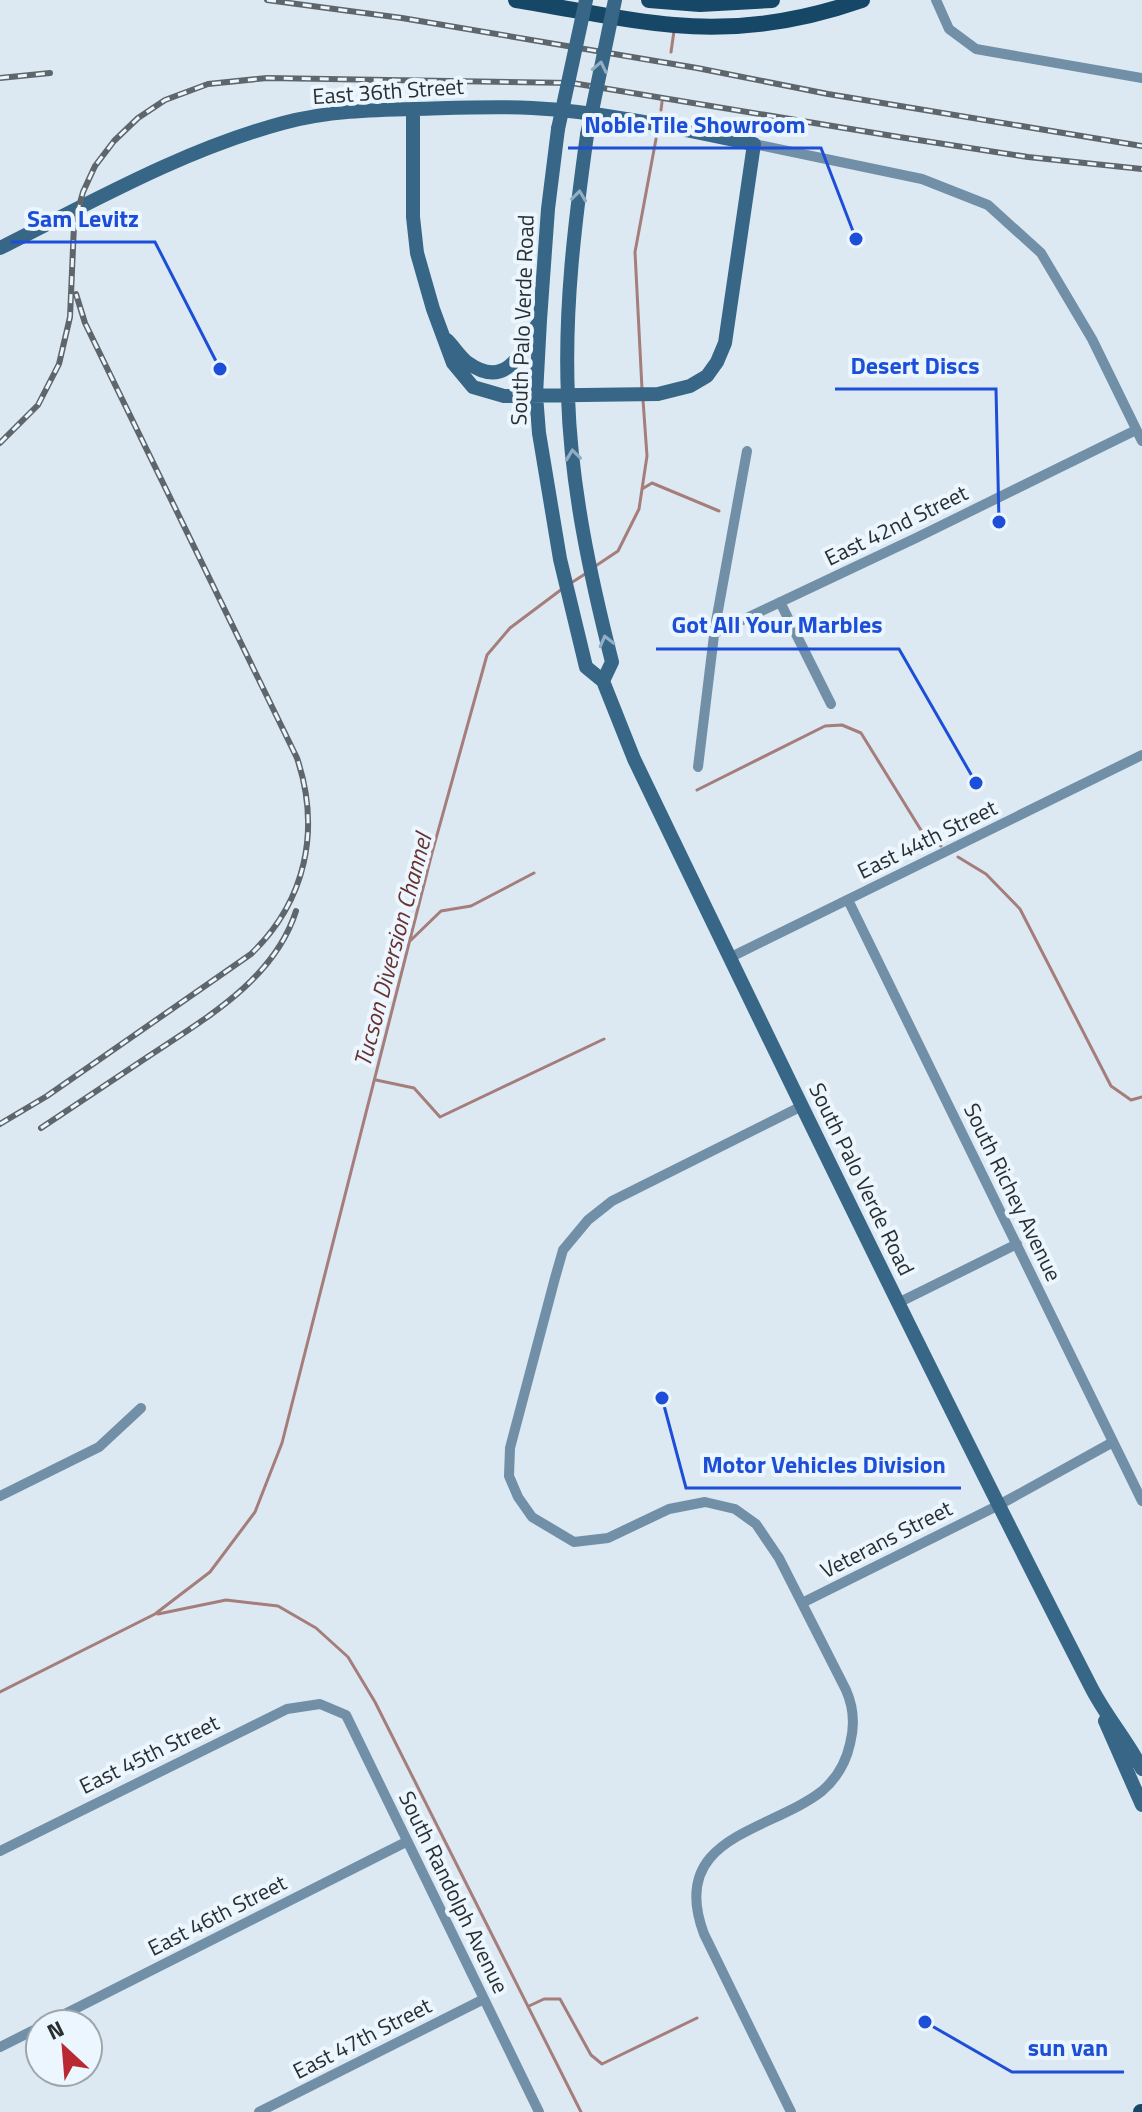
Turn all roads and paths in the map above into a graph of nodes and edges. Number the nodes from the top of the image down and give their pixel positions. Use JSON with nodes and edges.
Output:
{"nodes":[{"id":1,"x":516,"y":0,"type":"edge"},
{"id":2,"x":586,"y":0,"type":"edge"},
{"id":3,"x":615,"y":0,"type":"edge"},
{"id":4,"x":652,"y":0,"type":"edge"},
{"id":5,"x":772,"y":0,"type":"edge"},
{"id":6,"x":843,"y":0,"type":"edge"},
{"id":7,"x":862,"y":0,"type":"edge"},
{"id":8,"x":936,"y":0,"type":"edge"},
{"id":9,"x":721,"y":26,"type":"junction"},
{"id":10,"x":1142,"y":78,"type":"edge"},
{"id":11,"x":413,"y":109,"type":"junction"},
{"id":12,"x":754,"y":144,"type":"junction"},
{"id":13,"x":0,"y":248,"type":"edge"},
{"id":14,"x":540,"y":320,"type":"junction"},
{"id":15,"x":444,"y":337,"type":"junction"},
{"id":16,"x":536,"y":395,"type":"junction"},
{"id":17,"x":568,"y":395,"type":"junction"},
{"id":18,"x":1136,"y":430,"type":"junction"},
{"id":19,"x":1142,"y":441,"type":"edge"},
{"id":20,"x":747,"y":451,"type":"dead end"},
{"id":21,"x":780,"y":602,"type":"junction"},
{"id":22,"x":715,"y":633,"type":"junction"},
{"id":23,"x":603,"y":681,"type":"junction"},
{"id":24,"x":831,"y":704,"type":"dead end"},
{"id":25,"x":1142,"y":755,"type":"edge"},
{"id":26,"x":698,"y":767,"type":"dead end"},
{"id":27,"x":848,"y":900,"type":"junction"},
{"id":28,"x":729,"y":958,"type":"junction"},
{"id":29,"x":802,"y":1106,"type":"junction"},
{"id":30,"x":1017,"y":1244,"type":"junction"},
{"id":31,"x":898,"y":1303,"type":"junction"},
{"id":32,"x":141,"y":1408,"type":"dead end"},
{"id":33,"x":1113,"y":1442,"type":"junction"},
{"id":34,"x":0,"y":1496,"type":"edge"},
{"id":35,"x":1142,"y":1501,"type":"edge"},
{"id":36,"x":999,"y":1505,"type":"junction"},
{"id":37,"x":802,"y":1603,"type":"junction"},
{"id":38,"x":1093,"y":1691,"type":"junction"},
{"id":39,"x":320,"y":1704,"type":"joint"},
{"id":40,"x":1142,"y":1769,"type":"edge"},
{"id":41,"x":1142,"y":1805,"type":"edge"},
{"id":42,"x":406,"y":1842,"type":"junction"},
{"id":43,"x":0,"y":1851,"type":"edge"},
{"id":44,"x":484,"y":1999,"type":"junction"},
{"id":45,"x":76,"y":2008,"type":"edge"},
{"id":46,"x":24,"y":2034,"type":"edge"},
{"id":47,"x":0,"y":2047,"type":"edge"},
{"id":48,"x":259,"y":2112,"type":"edge"},
{"id":49,"x":539,"y":2112,"type":"edge"},
{"id":50,"x":791,"y":2112,"type":"edge"}],
"edges":[{"from":1,"to":9,"type":"main road"},
{"from":2,"to":14,"type":"main road","name":"South Palo Verde Road","bridge":true},
{"from":17,"to":3,"type":"main road","name":"South Palo Verde Road","one_way":true,"bridge":true},
{"from":4,"to":5,"type":"main road"},
{"from":6,"to":9,"type":"main road"},
{"from":7,"to":9,"type":"main road"},
{"from":8,"to":10,"type":"street"},
{"from":11,"to":12,"type":"main road","name":"East 36th Street"},
{"from":11,"to":13,"type":"main road","name":"East 36th Street"},
{"from":11,"to":15,"type":"main road"},
{"from":12,"to":17,"type":"main road"},
{"from":12,"to":18,"type":"street"},
{"from":14,"to":15,"type":"main road"},
{"from":14,"to":16,"type":"main road","name":"South Palo Verde Road"},
{"from":15,"to":16,"type":"main road"},
{"from":16,"to":17,"type":"main road"},
{"from":16,"to":23,"type":"main road","name":"South Palo Verde Road"},
{"from":23,"to":17,"type":"main road","name":"South Palo Verde Road","one_way":true},
{"from":18,"to":19,"type":"street"},
{"from":18,"to":21,"type":"street","name":"East 42nd Street"},
{"from":20,"to":22,"type":"street"},
{"from":21,"to":22,"type":"street","name":"East 42nd Street"},
{"from":21,"to":24,"type":"street"},
{"from":22,"to":26,"type":"street"},
{"from":23,"to":28,"type":"main road","name":"South Palo Verde Road"},
{"from":25,"to":27,"type":"street","name":"East 44th Street"},
{"from":27,"to":28,"type":"street","name":"East 44th Street"},
{"from":27,"to":30,"type":"street","name":"South Richey Avenue"},
{"from":28,"to":29,"type":"main road","name":"South Palo Verde Road"},
{"from":29,"to":31,"type":"main road","name":"South Palo Verde Road"},
{"from":29,"to":37,"type":"street"},
{"from":30,"to":31,"type":"street"},
{"from":30,"to":33,"type":"street","name":"South Richey Avenue"},
{"from":31,"to":36,"type":"main road","name":"South Palo Verde Road"},
{"from":32,"to":34,"type":"street"},
{"from":33,"to":35,"type":"street","name":"South Richey Avenue"},
{"from":33,"to":36,"type":"street","name":"Veterans Street"},
{"from":36,"to":37,"type":"street","name":"Veterans Street"},
{"from":36,"to":38,"type":"main road","name":"South Palo Verde Road"},
{"from":37,"to":50,"type":"street"},
{"from":38,"to":40,"type":"main road","name":"South Palo Verde Road"},
{"from":38,"to":41,"type":"main road","name":"South Palo Verde Road"},
{"from":39,"to":42,"type":"street","name":"South Randolph Avenue"},
{"from":39,"to":43,"type":"street","name":"East 45th Street"},
{"from":42,"to":44,"type":"street","name":"South Randolph Avenue"},
{"from":42,"to":45,"type":"street","name":"East 46th Street"},
{"from":44,"to":48,"type":"street","name":"East 47th Street"},
{"from":44,"to":49,"type":"street","name":"South Randolph Avenue"},
{"from":46,"to":47,"type":"street","name":"East 46th Street"}]}
